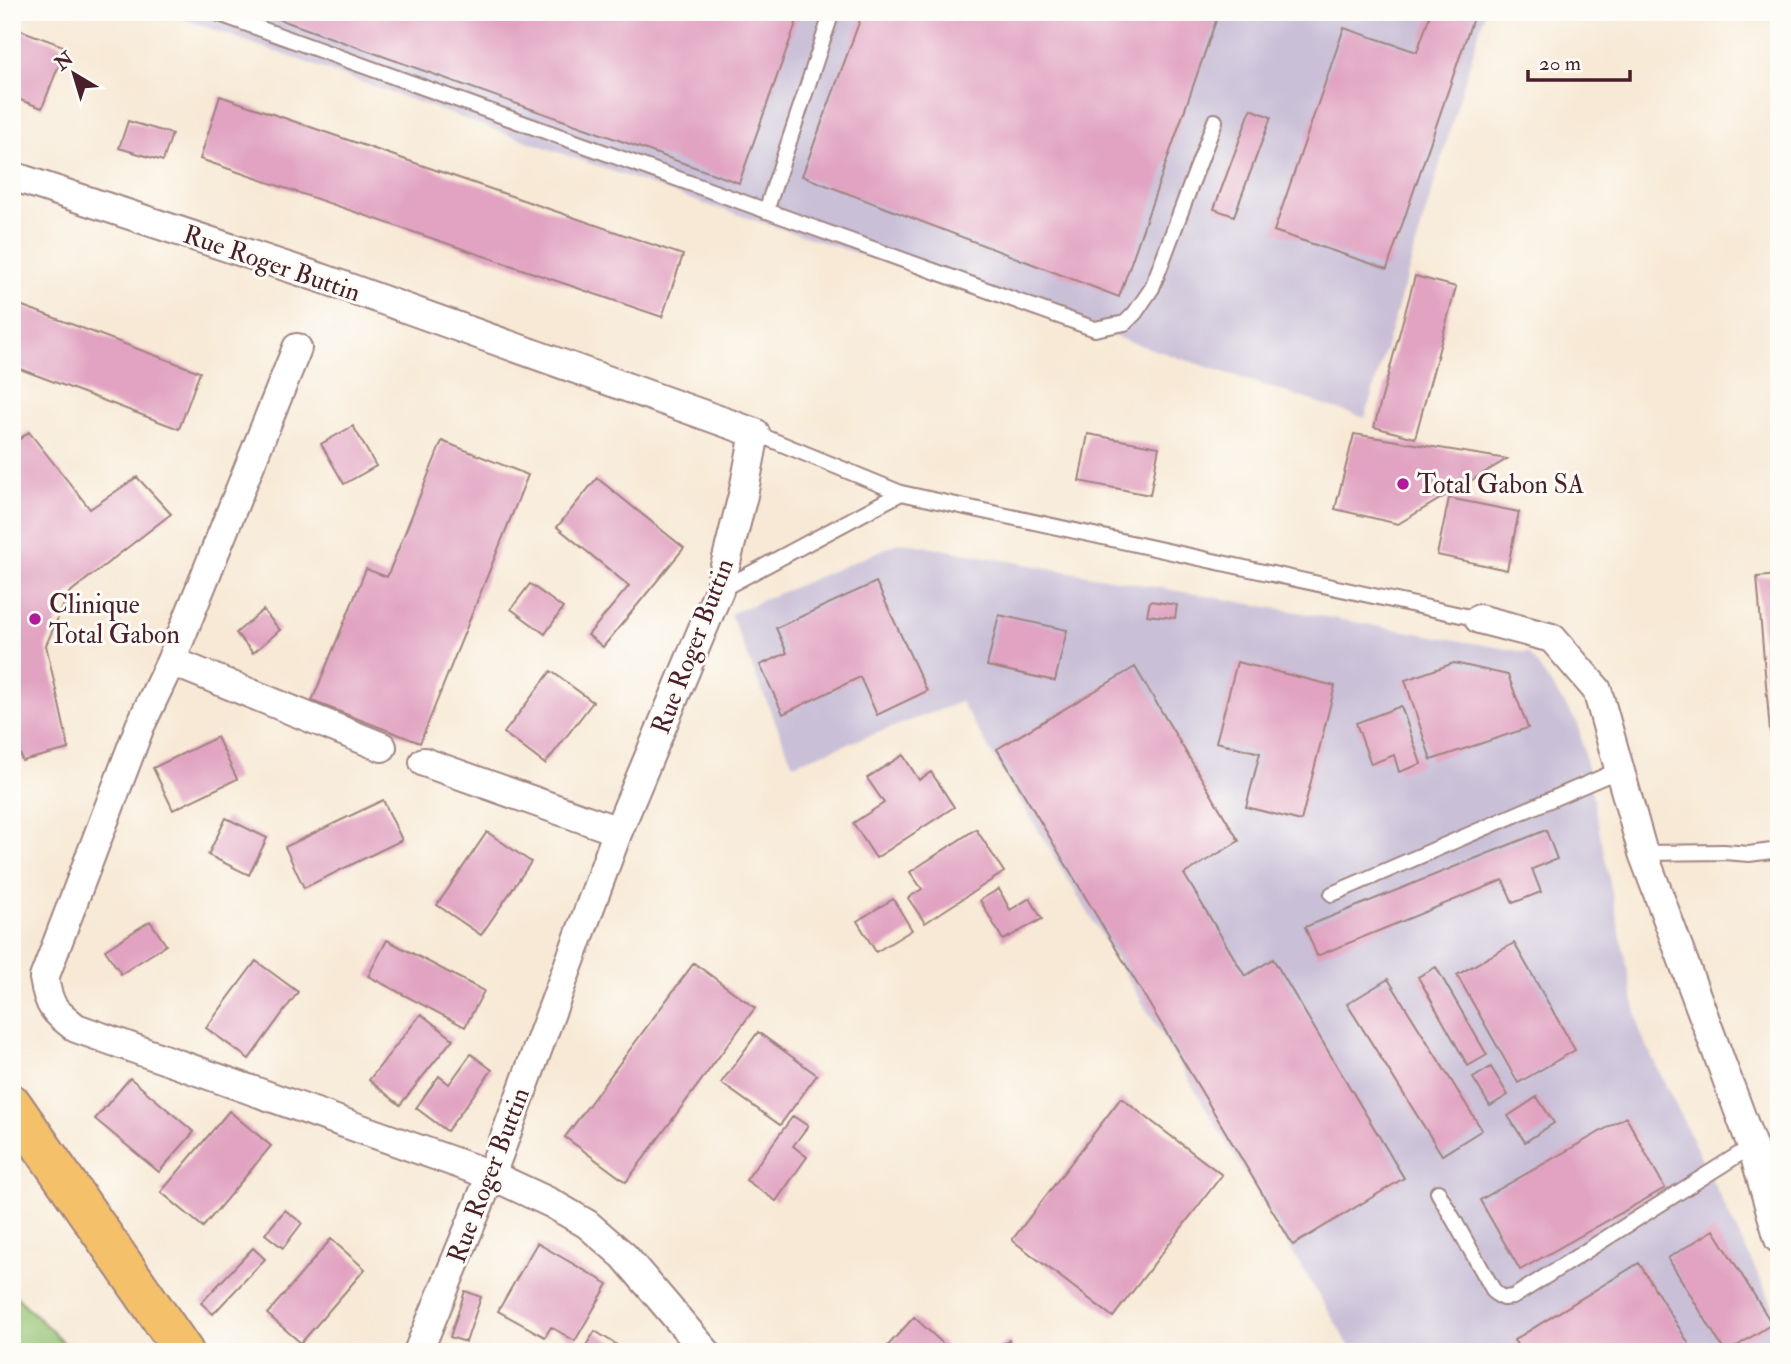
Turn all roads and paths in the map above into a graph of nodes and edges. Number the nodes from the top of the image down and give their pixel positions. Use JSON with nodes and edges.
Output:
{"nodes":[{"id":1,"x":214,"y":12,"type":"edge"},
{"id":2,"x":832,"y":12,"type":"edge"},
{"id":3,"x":1215,"y":121,"type":"dead end"},
{"id":4,"x":12,"y":176,"type":"edge"},
{"id":5,"x":766,"y":211,"type":"junction"},
{"id":6,"x":297,"y":348,"type":"dead end"},
{"id":7,"x":755,"y":433,"type":"junction"},
{"id":8,"x":901,"y":493,"type":"junction"},
{"id":9,"x":719,"y":590,"type":"junction"},
{"id":10,"x":1479,"y":619,"type":"joint"},
{"id":11,"x":171,"y":661,"type":"junction"},
{"id":12,"x":382,"y":747,"type":"dead end"},
{"id":13,"x":424,"y":761,"type":"dead end"},
{"id":14,"x":1619,"y":770,"type":"junction"},
{"id":15,"x":618,"y":831,"type":"junction"},
{"id":16,"x":1779,"y":850,"type":"edge"},
{"id":17,"x":1643,"y":853,"type":"junction"},
{"id":18,"x":1332,"y":894,"type":"dead end"},
{"id":19,"x":12,"y":1104,"type":"edge"},
{"id":20,"x":1752,"y":1146,"type":"junction"},
{"id":21,"x":491,"y":1175,"type":"junction"},
{"id":22,"x":1438,"y":1192,"type":"dead end"},
{"id":23,"x":1779,"y":1239,"type":"edge"},
{"id":24,"x":184,"y":1352,"type":"edge"},
{"id":25,"x":418,"y":1352,"type":"edge"},
{"id":26,"x":706,"y":1352,"type":"edge"}],
"edges":[{"from":1,"to":5,"type":"lane"},
{"from":2,"to":5,"type":"lane"},
{"from":3,"to":5,"type":"lane"},
{"from":4,"to":7,"type":"street","name":"Rue Roger Buttin"},
{"from":6,"to":11,"type":"street"},
{"from":7,"to":8,"type":"lane"},
{"from":7,"to":9,"type":"street","name":"Rue Roger Buttin"},
{"from":8,"to":9,"type":"lane"},
{"from":8,"to":10,"type":"lane"},
{"from":9,"to":15,"type":"street","name":"Rue Roger Buttin"},
{"from":10,"to":14,"type":"street"},
{"from":11,"to":12,"type":"street"},
{"from":11,"to":21,"type":"street"},
{"from":13,"to":15,"type":"street"},
{"from":14,"to":17,"type":"street"},
{"from":14,"to":18,"type":"lane"},
{"from":15,"to":21,"type":"street","name":"Rue Roger Buttin"},
{"from":16,"to":17,"type":"lane"},
{"from":17,"to":20,"type":"street"},
{"from":19,"to":24,"type":"main road"},
{"from":20,"to":22,"type":"lane"},
{"from":20,"to":23,"type":"street"},
{"from":21,"to":25,"type":"street","name":"Rue Roger Buttin"},
{"from":21,"to":26,"type":"street"}]}
